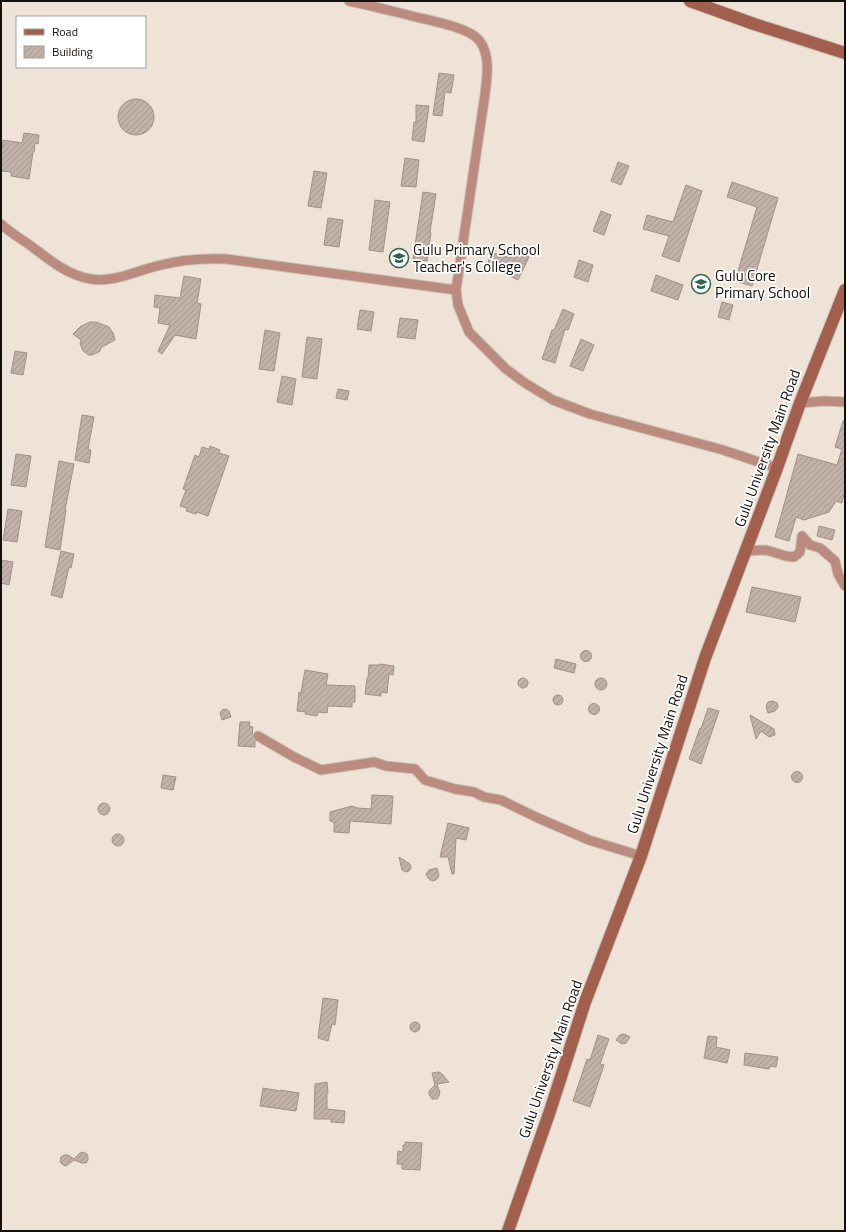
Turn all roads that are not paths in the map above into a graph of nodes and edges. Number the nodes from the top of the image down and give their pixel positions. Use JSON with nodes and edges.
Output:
{"nodes":[{"id":1,"x":348,"y":1,"type":"edge"},
{"id":2,"x":690,"y":1,"type":"edge"},
{"id":3,"x":845,"y":53,"type":"edge"},
{"id":4,"x":1,"y":224,"type":"edge"},
{"id":5,"x":456,"y":290,"type":"junction"},
{"id":6,"x":845,"y":290,"type":"edge"},
{"id":7,"x":845,"y":402,"type":"edge"},
{"id":8,"x":800,"y":403,"type":"junction"},
{"id":9,"x":777,"y":468,"type":"junction"},
{"id":10,"x":746,"y":551,"type":"junction"},
{"id":11,"x":845,"y":586,"type":"edge"},
{"id":12,"x":258,"y":736,"type":"dead end"},
{"id":13,"x":641,"y":856,"type":"junction"},
{"id":14,"x":508,"y":1231,"type":"edge"}],
"edges":[{"from":1,"to":5,"type":"street"},
{"from":2,"to":3,"type":"street"},
{"from":4,"to":5,"type":"street"},
{"from":5,"to":9,"type":"street"},
{"from":6,"to":8,"type":"street","name":"Gulu University Main Road"},
{"from":7,"to":8,"type":"street"},
{"from":8,"to":9,"type":"street","name":"Gulu University Main Road"},
{"from":9,"to":10,"type":"street","name":"Gulu University Main Road"},
{"from":10,"to":11,"type":"street"},
{"from":10,"to":13,"type":"street","name":"Gulu University Main Road"},
{"from":12,"to":13,"type":"street"},
{"from":13,"to":14,"type":"street","name":"Gulu University Main Road"}]}
